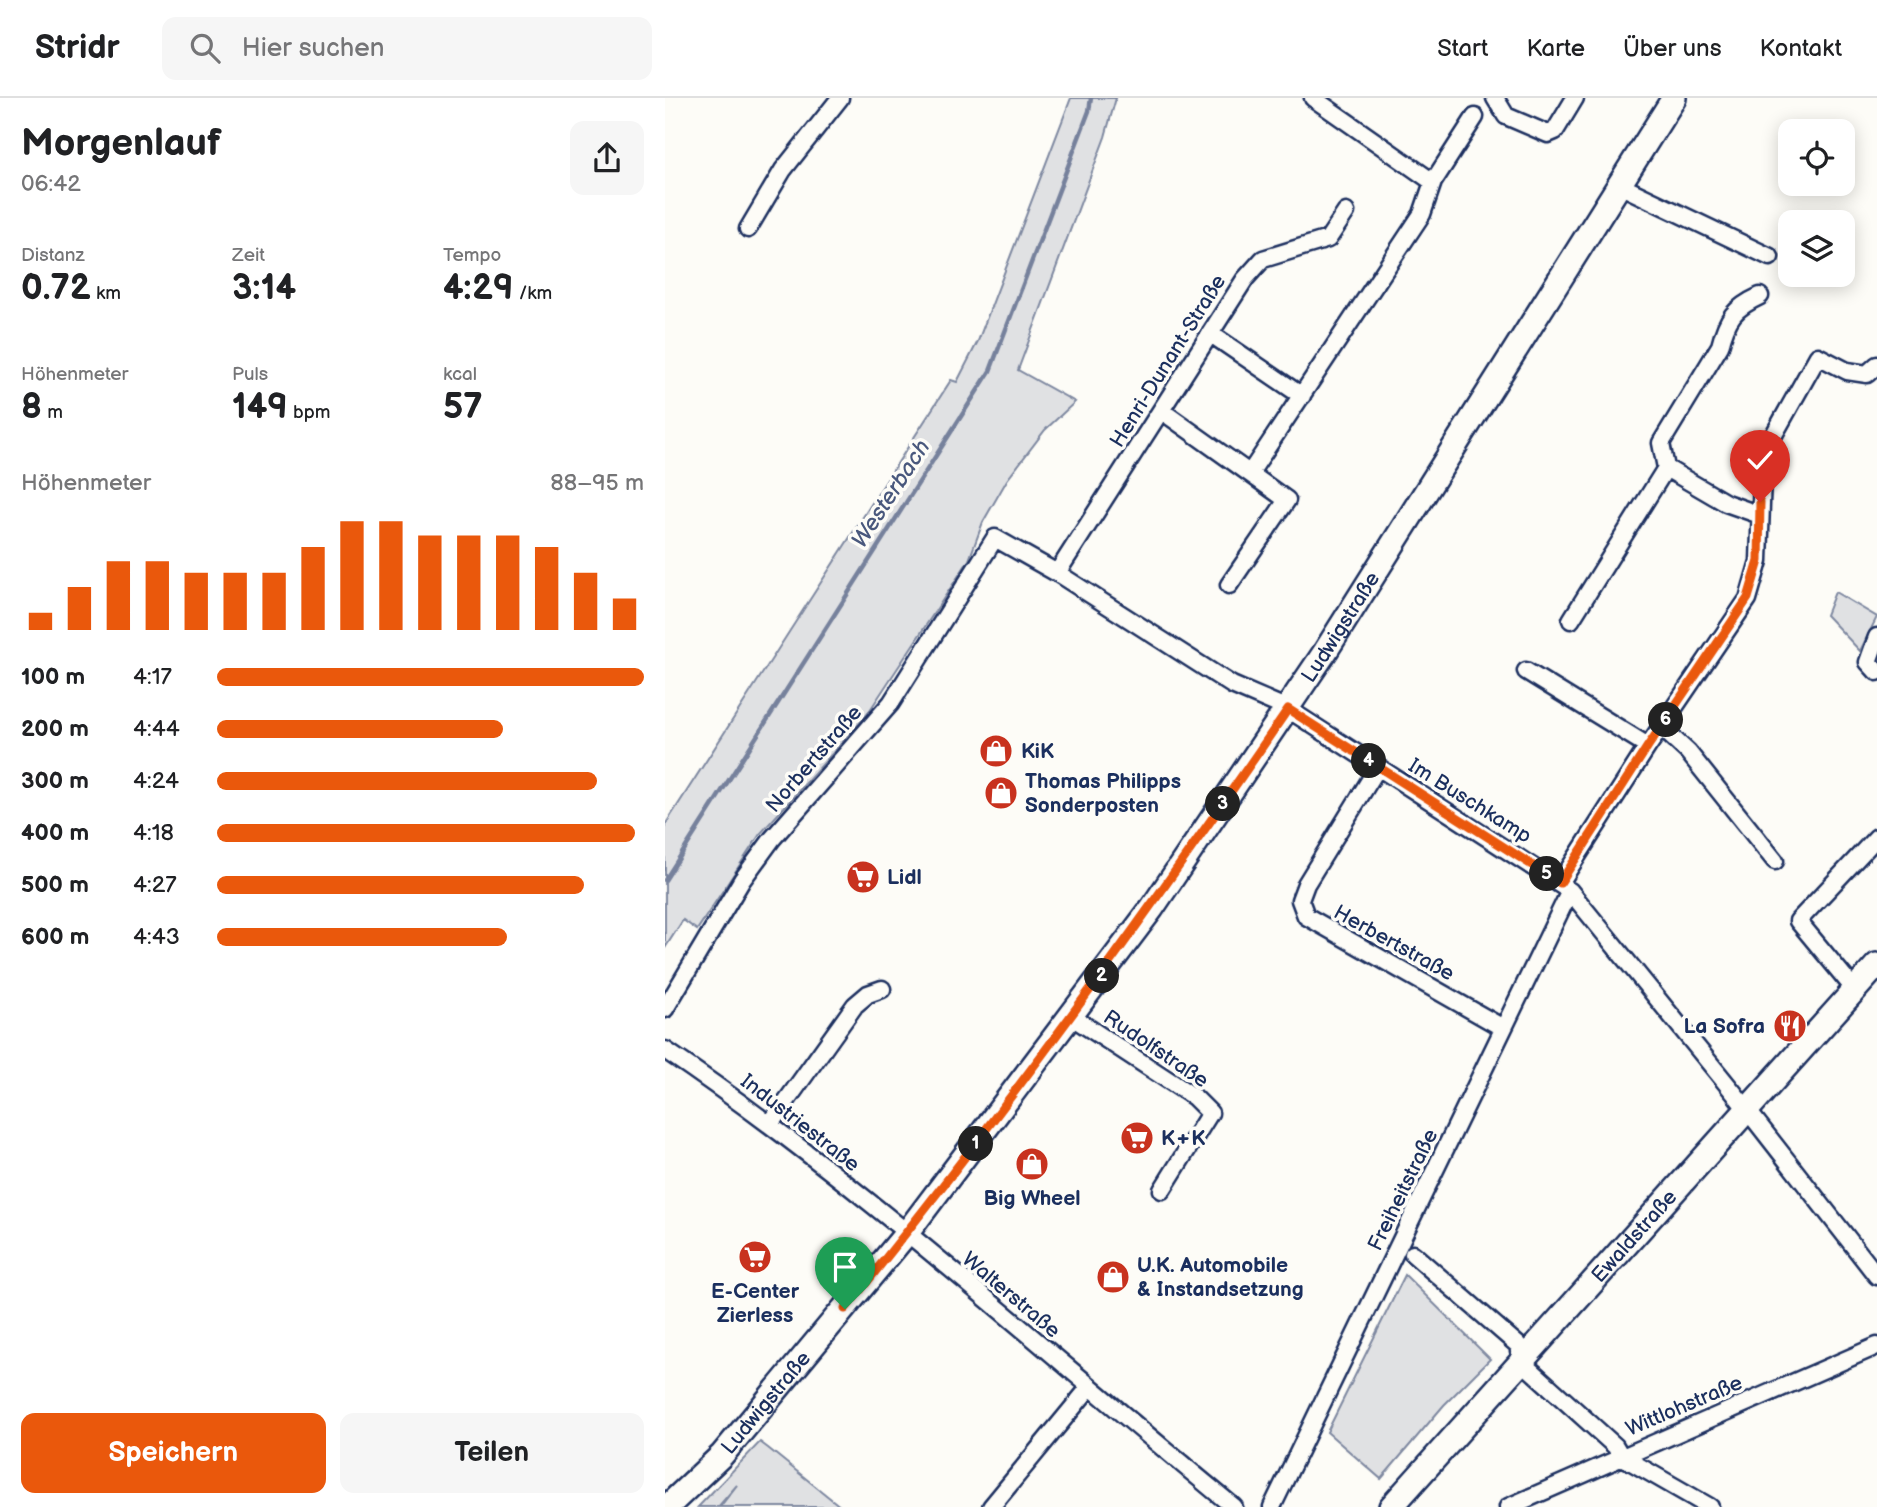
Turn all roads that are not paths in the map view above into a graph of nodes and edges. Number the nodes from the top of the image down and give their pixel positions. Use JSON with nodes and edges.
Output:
{"nodes":[{"id":1,"x":840,"y":98,"type":"edge"},
{"id":2,"x":1313,"y":98,"type":"edge"},
{"id":3,"x":1495,"y":98,"type":"edge"},
{"id":4,"x":1575,"y":98,"type":"edge"},
{"id":5,"x":1674,"y":98,"type":"edge"},
{"id":6,"x":1475,"y":117,"type":"dead end"},
{"id":7,"x":1433,"y":181,"type":"junction"},
{"id":8,"x":1617,"y":184,"type":"junction"},
{"id":9,"x":1346,"y":212,"type":"dead end"},
{"id":10,"x":748,"y":229,"type":"dead end"},
{"id":11,"x":1770,"y":257,"type":"dead end"},
{"id":12,"x":1761,"y":296,"type":"dead end"},
{"id":13,"x":1210,"y":334,"type":"junction"},
{"id":14,"x":1877,"y":365,"type":"edge"},
{"id":15,"x":1302,"y":396,"type":"junction"},
{"id":16,"x":1162,"y":411,"type":"junction"},
{"id":17,"x":1666,"y":468,"type":"junction"},
{"id":18,"x":1250,"y":473,"type":"junction"},
{"id":19,"x":1760,"y":515,"type":"junction"},
{"id":20,"x":995,"y":538,"type":"joint"},
{"id":21,"x":1057,"y":573,"type":"junction"},
{"id":22,"x":1229,"y":584,"type":"dead end"},
{"id":23,"x":1571,"y":620,"type":"dead end"},
{"id":24,"x":1877,"y":637,"type":"edge"},
{"id":25,"x":1526,"y":671,"type":"dead end"},
{"id":26,"x":1877,"y":671,"type":"edge"},
{"id":27,"x":1288,"y":709,"type":"junction"},
{"id":28,"x":1661,"y":727,"type":"junction"},
{"id":29,"x":1648,"y":746,"type":"junction"},
{"id":30,"x":1378,"y":767,"type":"junction"},
{"id":31,"x":1877,"y":837,"type":"edge"},
{"id":32,"x":1775,"y":861,"type":"dead end"},
{"id":33,"x":1565,"y":887,"type":"junction"},
{"id":34,"x":1877,"y":965,"type":"edge"},
{"id":35,"x":882,"y":989,"type":"dead end"},
{"id":36,"x":1854,"y":990,"type":"junction"},
{"id":37,"x":665,"y":1009,"type":"edge"},
{"id":38,"x":1072,"y":1017,"type":"junction"},
{"id":39,"x":1503,"y":1028,"type":"junction"},
{"id":40,"x":665,"y":1050,"type":"edge"},
{"id":41,"x":1747,"y":1110,"type":"junction"},
{"id":42,"x":770,"y":1124,"type":"junction"},
{"id":43,"x":1162,"y":1190,"type":"dead end"},
{"id":44,"x":906,"y":1234,"type":"junction"},
{"id":45,"x":1413,"y":1254,"type":"dead end"},
{"id":46,"x":1877,"y":1276,"type":"edge"},
{"id":47,"x":1877,"y":1346,"type":"edge"},
{"id":48,"x":1521,"y":1361,"type":"junction"},
{"id":49,"x":1089,"y":1388,"type":"junction"},
{"id":50,"x":1621,"y":1456,"type":"junction"},
{"id":51,"x":1396,"y":1505,"type":"edge"},
{"id":52,"x":667,"y":1507,"type":"edge"},
{"id":53,"x":991,"y":1507,"type":"edge"},
{"id":54,"x":1234,"y":1507,"type":"edge"},
{"id":55,"x":1272,"y":1507,"type":"edge"},
{"id":56,"x":1508,"y":1507,"type":"edge"},
{"id":57,"x":1710,"y":1507,"type":"edge"}],
"edges":[{"from":1,"to":10,"type":"street"},
{"from":2,"to":7,"type":"street"},
{"from":3,"to":4,"type":"street"},
{"from":5,"to":8,"type":"main road","name":"Ludwigstraße"},
{"from":6,"to":7,"type":"street"},
{"from":7,"to":15,"type":"street"},
{"from":8,"to":11,"type":"street"},
{"from":8,"to":27,"type":"main road","name":"Ludwigstraße"},
{"from":9,"to":13,"type":"street","name":"Henri-Dunant-Straße"},
{"from":12,"to":17,"type":"street"},
{"from":13,"to":15,"type":"street"},
{"from":13,"to":16,"type":"street","name":"Henri-Dunant-Straße"},
{"from":14,"to":19,"type":"street","name":"Freiheitstraße"},
{"from":15,"to":18,"type":"street"},
{"from":16,"to":18,"type":"street"},
{"from":16,"to":21,"type":"street","name":"Henri-Dunant-Straße"},
{"from":17,"to":19,"type":"street"},
{"from":17,"to":23,"type":"street"},
{"from":18,"to":22,"type":"street"},
{"from":19,"to":28,"type":"street","name":"Freiheitstraße"},
{"from":20,"to":21,"type":"street","name":"Im Buschkamp"},
{"from":20,"to":37,"type":"street","name":"Norbertstraße"},
{"from":21,"to":27,"type":"street","name":"Im Buschkamp"},
{"from":24,"to":26,"type":"street"},
{"from":25,"to":29,"type":"street"},
{"from":27,"to":30,"type":"street","name":"Im Buschkamp"},
{"from":27,"to":38,"type":"main road","name":"Ludwigstraße"},
{"from":28,"to":29,"type":"street","name":"Freiheitstraße"},
{"from":28,"to":32,"type":"street"},
{"from":29,"to":33,"type":"street","name":"Freiheitstraße"},
{"from":30,"to":33,"type":"street","name":"Im Buschkamp"},
{"from":30,"to":39,"type":"street","name":"Herbertstraße"},
{"from":31,"to":36,"type":"street"},
{"from":33,"to":39,"type":"street","name":"Freiheitstraße"},
{"from":33,"to":41,"type":"street","name":"Im Buschkamp"},
{"from":34,"to":36,"type":"main road","name":"Ewaldstraße"},
{"from":35,"to":42,"type":"street"},
{"from":36,"to":41,"type":"main road","name":"Ewaldstraße"},
{"from":38,"to":43,"type":"street","name":"Rudolfstraße"},
{"from":38,"to":44,"type":"main road","name":"Ludwigstraße"},
{"from":39,"to":55,"type":"street","name":"Freiheitstraße"},
{"from":40,"to":42,"type":"street","name":"Industriestraße"},
{"from":41,"to":46,"type":"street","name":"Im Buschkamp"},
{"from":41,"to":48,"type":"main road","name":"Ewaldstraße"},
{"from":42,"to":44,"type":"street","name":"Industriestraße"},
{"from":44,"to":49,"type":"street","name":"Walterstraße"},
{"from":44,"to":52,"type":"main road","name":"Ludwigstraße"},
{"from":45,"to":48,"type":"street"},
{"from":47,"to":50,"type":"street","name":"Wittlohstraße"},
{"from":48,"to":50,"type":"street"},
{"from":48,"to":51,"type":"main road","name":"Ewaldstraße"},
{"from":49,"to":53,"type":"street"},
{"from":49,"to":54,"type":"street","name":"Walterstraße"},
{"from":50,"to":56,"type":"street","name":"Wittlohstraße"},
{"from":50,"to":57,"type":"street"}]}
